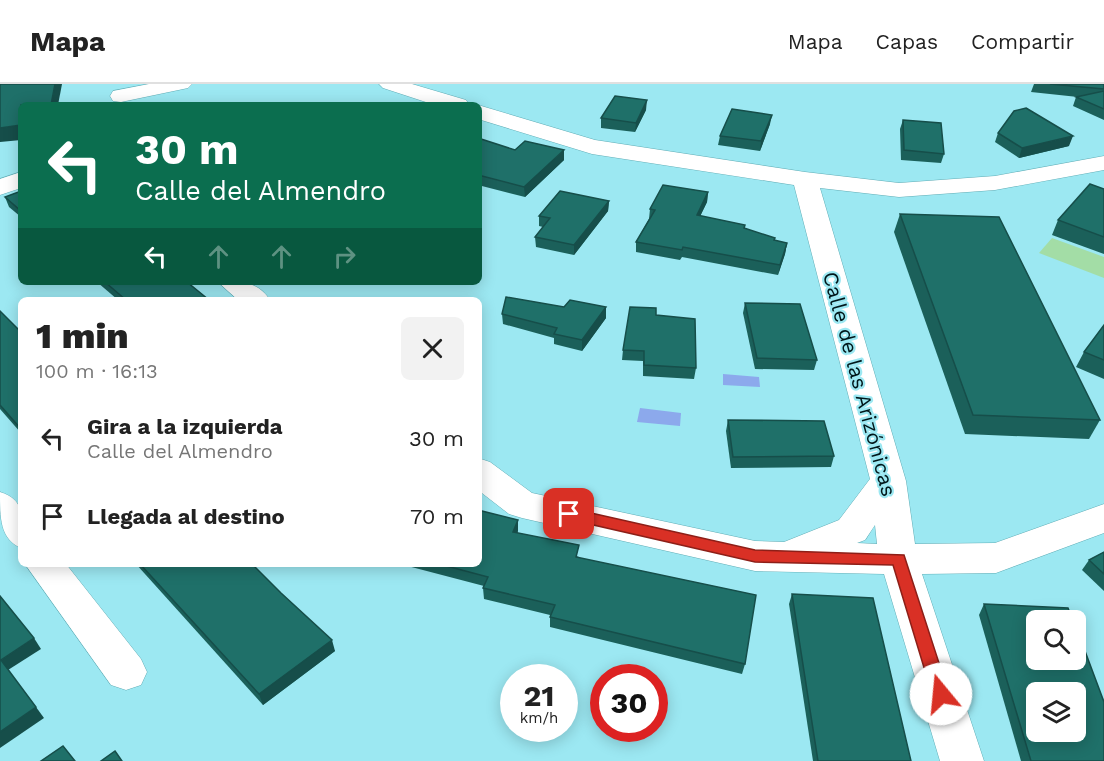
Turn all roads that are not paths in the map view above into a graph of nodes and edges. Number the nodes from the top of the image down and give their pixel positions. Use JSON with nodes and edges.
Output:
{"nodes":[{"id":1,"x":181,"y":84,"type":"edge"},
{"id":2,"x":390,"y":84,"type":"edge"},
{"id":3,"x":115,"y":95,"type":"edge"},
{"id":4,"x":448,"y":102,"type":"edge"},
{"id":5,"x":482,"y":113,"type":"edge"},
{"id":6,"x":1104,"y":164,"type":"edge"},
{"id":7,"x":805,"y":179,"type":"junction"},
{"id":8,"x":18,"y":180,"type":"edge"},
{"id":9,"x":0,"y":188,"type":"edge"},
{"id":10,"x":236,"y":285,"type":"edge"},
{"id":11,"x":252,"y":297,"type":"edge"},
{"id":12,"x":482,"y":474,"type":"edge"},
{"id":13,"x":888,"y":481,"type":"junction"},
{"id":14,"x":0,"y":506,"type":"edge"},
{"id":15,"x":1104,"y":518,"type":"edge"},
{"id":16,"x":18,"y":530,"type":"edge"},
{"id":17,"x":784,"y":557,"type":"junction"},
{"id":18,"x":898,"y":559,"type":"junction"},
{"id":19,"x":46,"y":567,"type":"edge"},
{"id":20,"x":126,"y":672,"type":"dead end"},
{"id":21,"x":962,"y":761,"type":"edge"}],
"edges":[{"from":1,"to":3,"type":"street"},
{"from":2,"to":4,"type":"street"},
{"from":5,"to":7,"type":"street"},
{"from":6,"to":7,"type":"street"},
{"from":7,"to":13,"type":"street","name":"Calle de las Arizónicas"},
{"from":8,"to":9,"type":"street"},
{"from":10,"to":11,"type":"street"},
{"from":12,"to":17,"type":"street"},
{"from":13,"to":17,"type":"street"},
{"from":13,"to":18,"type":"street","name":"Calle de las Arizónicas"},
{"from":14,"to":16,"type":"street"},
{"from":15,"to":18,"type":"street"},
{"from":17,"to":18,"type":"street"},
{"from":18,"to":21,"type":"street","name":"Calle de las Arizónicas"},
{"from":19,"to":20,"type":"street"}]}
